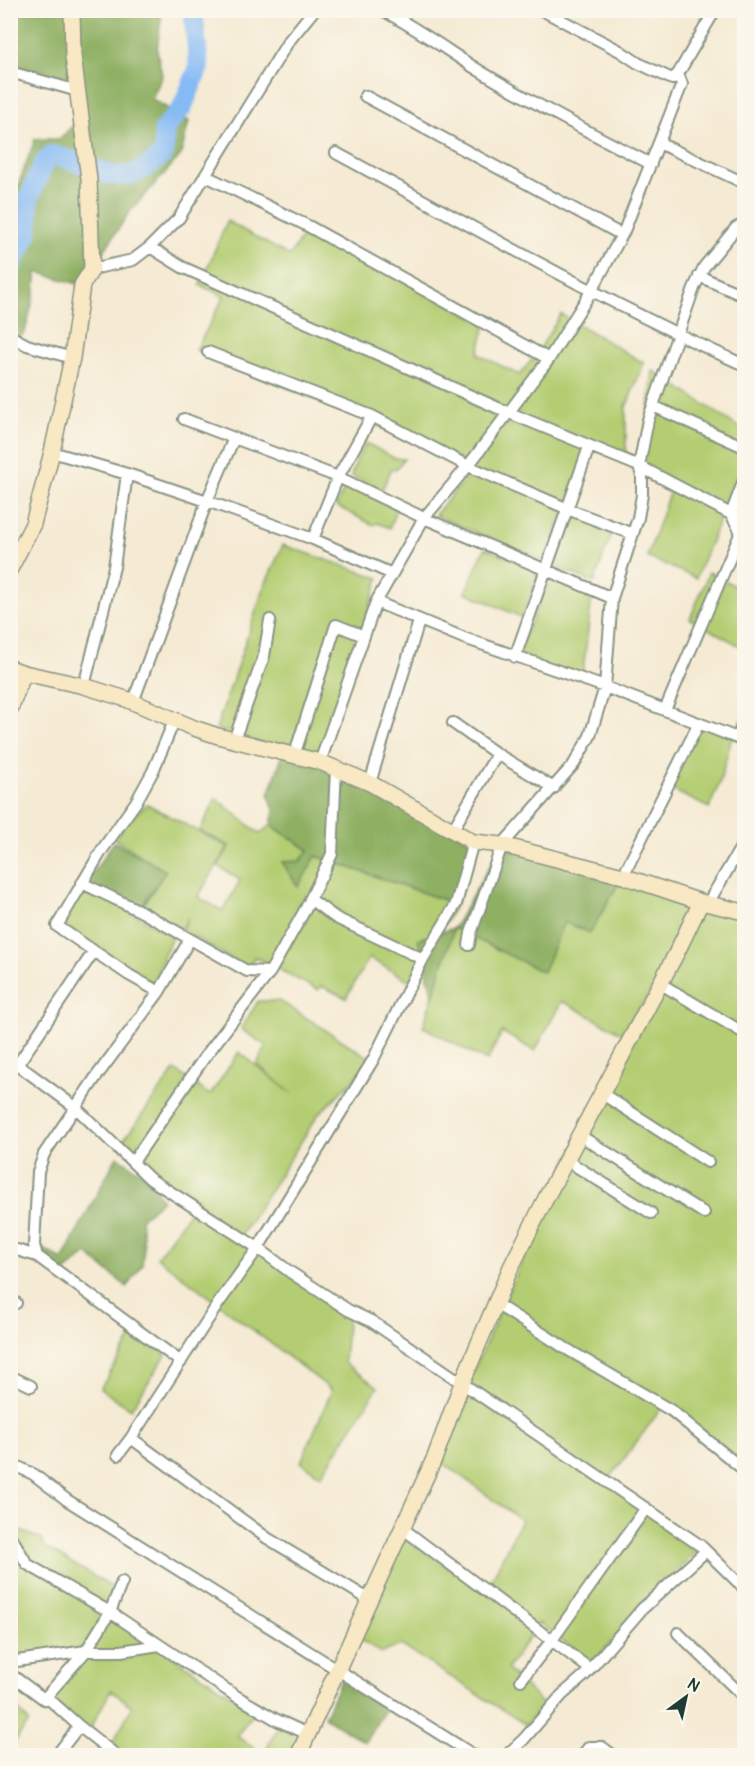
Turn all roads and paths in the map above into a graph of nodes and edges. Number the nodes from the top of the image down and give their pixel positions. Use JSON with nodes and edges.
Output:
{"nodes":[{"id":1,"x":72,"y":10,"type":"edge"},
{"id":2,"x":314,"y":10,"type":"edge"},
{"id":3,"x":382,"y":10,"type":"edge"},
{"id":4,"x":542,"y":10,"type":"edge"},
{"id":5,"x":715,"y":10,"type":"edge"},
{"id":6,"x":10,"y":72,"type":"edge"},
{"id":7,"x":678,"y":74,"type":"junction"},
{"id":8,"x":78,"y":91,"type":"junction"},
{"id":9,"x":365,"y":96,"type":"dead end"},
{"id":10,"x":659,"y":143,"type":"junction"},
{"id":11,"x":336,"y":153,"type":"dead end"},
{"id":12,"x":651,"y":164,"type":"junction"},
{"id":13,"x":206,"y":176,"type":"junction"},
{"id":14,"x":744,"y":183,"type":"edge"},
{"id":15,"x":742,"y":228,"type":"edge"},
{"id":16,"x":622,"y":235,"type":"junction"},
{"id":17,"x":150,"y":247,"type":"junction"},
{"id":18,"x":92,"y":270,"type":"junction"},
{"id":19,"x":699,"y":276,"type":"junction"},
{"id":20,"x":592,"y":290,"type":"junction"},
{"id":21,"x":744,"y":296,"type":"edge"},
{"id":22,"x":678,"y":334,"type":"junction"},
{"id":23,"x":10,"y":336,"type":"edge"},
{"id":24,"x":208,"y":352,"type":"dead end"},
{"id":25,"x":72,"y":358,"type":"junction"},
{"id":26,"x":549,"y":359,"type":"junction"},
{"id":27,"x":744,"y":365,"type":"edge"},
{"id":28,"x":653,"y":406,"type":"junction"},
{"id":29,"x":507,"y":412,"type":"junction"},
{"id":30,"x":372,"y":416,"type":"junction"},
{"id":31,"x":184,"y":419,"type":"dead end"},
{"id":32,"x":234,"y":438,"type":"junction"},
{"id":33,"x":589,"y":447,"type":"junction"},
{"id":34,"x":744,"y":447,"type":"edge"},
{"id":35,"x":52,"y":452,"type":"junction"},
{"id":36,"x":468,"y":466,"type":"junction"},
{"id":37,"x":639,"y":466,"type":"junction"},
{"id":38,"x":127,"y":474,"type":"junction"},
{"id":39,"x":338,"y":477,"type":"junction"},
{"id":40,"x":744,"y":480,"type":"edge"},
{"id":41,"x":207,"y":501,"type":"junction"},
{"id":42,"x":568,"y":509,"type":"junction"},
{"id":43,"x":731,"y":514,"type":"junction"},
{"id":44,"x":424,"y":518,"type":"junction"},
{"id":45,"x":744,"y":521,"type":"edge"},
{"id":46,"x":633,"y":534,"type":"junction"},
{"id":47,"x":313,"y":539,"type":"junction"},
{"id":48,"x":10,"y":569,"type":"edge"},
{"id":49,"x":546,"y":569,"type":"junction"},
{"id":50,"x":392,"y":574,"type":"junction"},
{"id":51,"x":612,"y":598,"type":"junction"},
{"id":52,"x":376,"y":602,"type":"junction"},
{"id":53,"x":270,"y":620,"type":"dead end"},
{"id":54,"x":419,"y":621,"type":"junction"},
{"id":55,"x":364,"y":636,"type":"junction"},
{"id":56,"x":515,"y":657,"type":"junction"},
{"id":57,"x":17,"y":671,"type":"edge"},
{"id":58,"x":84,"y":686,"type":"junction"},
{"id":59,"x":605,"y":687,"type":"junction"},
{"id":60,"x":133,"y":702,"type":"junction"},
{"id":61,"x":10,"y":709,"type":"edge"},
{"id":62,"x":665,"y":710,"type":"junction"},
{"id":63,"x":175,"y":719,"type":"junction"},
{"id":64,"x":453,"y":723,"type":"dead end"},
{"id":65,"x":699,"y":723,"type":"junction"},
{"id":66,"x":744,"y":724,"type":"edge"},
{"id":67,"x":234,"y":740,"type":"junction"},
{"id":68,"x":741,"y":740,"type":"edge"},
{"id":69,"x":497,"y":754,"type":"junction"},
{"id":70,"x":294,"y":756,"type":"junction"},
{"id":71,"x":320,"y":762,"type":"junction"},
{"id":72,"x":336,"y":769,"type":"junction"},
{"id":73,"x":370,"y":783,"type":"junction"},
{"id":74,"x":554,"y":788,"type":"junction"},
{"id":75,"x":452,"y":831,"type":"junction"},
{"id":76,"x":473,"y":842,"type":"junction"},
{"id":77,"x":744,"y":842,"type":"edge"},
{"id":78,"x":502,"y":845,"type":"junction"},
{"id":79,"x":623,"y":876,"type":"junction"},
{"id":80,"x":82,"y":884,"type":"junction"},
{"id":81,"x":310,"y":899,"type":"junction"},
{"id":82,"x":704,"y":903,"type":"junction"},
{"id":83,"x":744,"y":912,"type":"edge"},
{"id":84,"x":190,"y":939,"type":"junction"},
{"id":85,"x":469,"y":945,"type":"dead end"},
{"id":86,"x":94,"y":951,"type":"junction"},
{"id":87,"x":423,"y":959,"type":"junction"},
{"id":88,"x":270,"y":972,"type":"junction"},
{"id":89,"x":661,"y":984,"type":"junction"},
{"id":90,"x":159,"y":992,"type":"junction"},
{"id":91,"x":744,"y":1033,"type":"edge"},
{"id":92,"x":14,"y":1061,"type":"edge"},
{"id":93,"x":601,"y":1093,"type":"junction"},
{"id":94,"x":75,"y":1107,"type":"junction"},
{"id":95,"x":579,"y":1135,"type":"junction"},
{"id":96,"x":566,"y":1160,"type":"junction"},
{"id":97,"x":133,"y":1162,"type":"junction"},
{"id":98,"x":708,"y":1162,"type":"dead end"},
{"id":99,"x":651,"y":1213,"type":"dead end"},
{"id":100,"x":704,"y":1213,"type":"dead end"},
{"id":101,"x":10,"y":1248,"type":"edge"},
{"id":102,"x":258,"y":1248,"type":"junction"},
{"id":103,"x":37,"y":1256,"type":"junction"},
{"id":104,"x":496,"y":1304,"type":"junction"},
{"id":105,"x":181,"y":1362,"type":"junction"},
{"id":106,"x":10,"y":1376,"type":"edge"},
{"id":107,"x":462,"y":1383,"type":"junction"},
{"id":108,"x":30,"y":1386,"type":"dead end"},
{"id":109,"x":131,"y":1438,"type":"junction"},
{"id":110,"x":118,"y":1455,"type":"dead end"},
{"id":111,"x":10,"y":1463,"type":"edge"},
{"id":112,"x":744,"y":1470,"type":"edge"},
{"id":113,"x":646,"y":1508,"type":"junction"},
{"id":114,"x":402,"y":1528,"type":"junction"},
{"id":115,"x":10,"y":1538,"type":"edge"},
{"id":116,"x":706,"y":1551,"type":"junction"},
{"id":117,"x":122,"y":1582,"type":"dead end"},
{"id":118,"x":744,"y":1588,"type":"edge"},
{"id":119,"x":370,"y":1600,"type":"junction"},
{"id":120,"x":110,"y":1612,"type":"junction"},
{"id":121,"x":678,"y":1632,"type":"dead end"},
{"id":122,"x":552,"y":1640,"type":"junction"},
{"id":123,"x":159,"y":1645,"type":"junction"},
{"id":124,"x":86,"y":1651,"type":"junction"},
{"id":125,"x":10,"y":1662,"type":"edge"},
{"id":126,"x":590,"y":1669,"type":"junction"},
{"id":127,"x":338,"y":1670,"type":"junction"},
{"id":128,"x":10,"y":1674,"type":"edge"},
{"id":129,"x":521,"y":1680,"type":"dead end"},
{"id":130,"x":744,"y":1697,"type":"edge"},
{"id":131,"x":44,"y":1699,"type":"junction"},
{"id":132,"x":79,"y":1726,"type":"junction"},
{"id":133,"x":308,"y":1734,"type":"junction"},
{"id":134,"x":56,"y":1755,"type":"edge"},
{"id":135,"x":117,"y":1755,"type":"edge"},
{"id":136,"x":298,"y":1755,"type":"edge"},
{"id":137,"x":475,"y":1755,"type":"edge"},
{"id":138,"x":506,"y":1755,"type":"edge"},
{"id":139,"x":582,"y":1755,"type":"edge"},
{"id":140,"x":615,"y":1755,"type":"edge"}],
"edges":[{"from":1,"to":8,"type":"street"},
{"from":2,"to":13,"type":"street"},
{"from":3,"to":12,"type":"street"},
{"from":4,"to":7,"type":"street"},
{"from":5,"to":7,"type":"street"},
{"from":6,"to":8,"type":"street"},
{"from":7,"to":10,"type":"street"},
{"from":8,"to":18,"type":"street"},
{"from":9,"to":16,"type":"street"},
{"from":10,"to":12,"type":"street"},
{"from":10,"to":14,"type":"street"},
{"from":11,"to":20,"type":"street"},
{"from":12,"to":16,"type":"street"},
{"from":13,"to":17,"type":"street"},
{"from":13,"to":26,"type":"street"},
{"from":15,"to":19,"type":"street"},
{"from":16,"to":20,"type":"street"},
{"from":17,"to":18,"type":"street"},
{"from":17,"to":29,"type":"street"},
{"from":18,"to":25,"type":"street"},
{"from":19,"to":21,"type":"street"},
{"from":19,"to":22,"type":"street"},
{"from":20,"to":22,"type":"street"},
{"from":20,"to":26,"type":"street"},
{"from":22,"to":27,"type":"street"},
{"from":22,"to":28,"type":"street"},
{"from":23,"to":25,"type":"street"},
{"from":24,"to":30,"type":"street"},
{"from":25,"to":35,"type":"street"},
{"from":26,"to":29,"type":"street"},
{"from":28,"to":34,"type":"street"},
{"from":28,"to":37,"type":"street"},
{"from":29,"to":33,"type":"street"},
{"from":29,"to":36,"type":"street"},
{"from":30,"to":36,"type":"street"},
{"from":30,"to":39,"type":"street"},
{"from":31,"to":32,"type":"street"},
{"from":32,"to":39,"type":"street"},
{"from":32,"to":41,"type":"street"},
{"from":33,"to":37,"type":"street"},
{"from":33,"to":42,"type":"street"},
{"from":35,"to":38,"type":"street"},
{"from":35,"to":48,"type":"street"},
{"from":36,"to":42,"type":"street"},
{"from":36,"to":44,"type":"street"},
{"from":37,"to":43,"type":"street"},
{"from":37,"to":46,"type":"street"},
{"from":38,"to":41,"type":"street"},
{"from":38,"to":58,"type":"street"},
{"from":39,"to":44,"type":"street"},
{"from":39,"to":47,"type":"street"},
{"from":40,"to":43,"type":"street"},
{"from":41,"to":47,"type":"street"},
{"from":41,"to":60,"type":"street"},
{"from":42,"to":46,"type":"street"},
{"from":42,"to":49,"type":"street"},
{"from":43,"to":45,"type":"street"},
{"from":43,"to":62,"type":"street"},
{"from":44,"to":49,"type":"street"},
{"from":44,"to":50,"type":"street"},
{"from":46,"to":51,"type":"street"},
{"from":47,"to":50,"type":"street"},
{"from":49,"to":51,"type":"street"},
{"from":49,"to":56,"type":"street"},
{"from":50,"to":52,"type":"street"},
{"from":51,"to":59,"type":"street"},
{"from":52,"to":54,"type":"street"},
{"from":52,"to":55,"type":"street"},
{"from":53,"to":67,"type":"street"},
{"from":54,"to":56,"type":"street"},
{"from":54,"to":73,"type":"street"},
{"from":55,"to":70,"type":"street"},
{"from":55,"to":71,"type":"street"},
{"from":56,"to":59,"type":"street"},
{"from":57,"to":58,"type":"street"},
{"from":57,"to":61,"type":"street"},
{"from":58,"to":60,"type":"street"},
{"from":59,"to":62,"type":"street"},
{"from":59,"to":74,"type":"street"},
{"from":60,"to":63,"type":"street"},
{"from":62,"to":65,"type":"street"},
{"from":63,"to":67,"type":"street"},
{"from":63,"to":80,"type":"street"},
{"from":64,"to":69,"type":"street"},
{"from":65,"to":68,"type":"street"},
{"from":65,"to":79,"type":"street"},
{"from":66,"to":68,"type":"street"},
{"from":67,"to":70,"type":"street"},
{"from":69,"to":74,"type":"street"},
{"from":69,"to":75,"type":"street"},
{"from":70,"to":71,"type":"street"},
{"from":71,"to":72,"type":"street"},
{"from":72,"to":73,"type":"street"},
{"from":72,"to":81,"type":"street"},
{"from":73,"to":75,"type":"street"},
{"from":74,"to":78,"type":"street"},
{"from":75,"to":76,"type":"street"},
{"from":76,"to":78,"type":"street"},
{"from":76,"to":87,"type":"street"},
{"from":77,"to":82,"type":"street"},
{"from":78,"to":79,"type":"street"},
{"from":78,"to":85,"type":"street"},
{"from":79,"to":82,"type":"street"},
{"from":80,"to":84,"type":"street"},
{"from":80,"to":86,"type":"street"},
{"from":81,"to":87,"type":"street"},
{"from":81,"to":88,"type":"street"},
{"from":82,"to":83,"type":"street"},
{"from":82,"to":89,"type":"street"},
{"from":84,"to":88,"type":"street"},
{"from":84,"to":90,"type":"street"},
{"from":86,"to":90,"type":"street"},
{"from":86,"to":92,"type":"street"},
{"from":87,"to":102,"type":"street"},
{"from":88,"to":97,"type":"street"},
{"from":89,"to":91,"type":"street"},
{"from":89,"to":93,"type":"street"},
{"from":90,"to":94,"type":"street"},
{"from":92,"to":94,"type":"street"},
{"from":93,"to":95,"type":"street"},
{"from":93,"to":98,"type":"street"},
{"from":94,"to":97,"type":"street"},
{"from":94,"to":103,"type":"street"},
{"from":95,"to":96,"type":"street"},
{"from":95,"to":100,"type":"street"},
{"from":96,"to":99,"type":"street"},
{"from":96,"to":104,"type":"street"},
{"from":97,"to":102,"type":"street"},
{"from":101,"to":103,"type":"street"},
{"from":102,"to":105,"type":"street"},
{"from":102,"to":107,"type":"street"},
{"from":103,"to":105,"type":"street"},
{"from":104,"to":107,"type":"street"},
{"from":104,"to":112,"type":"street"},
{"from":105,"to":109,"type":"street"},
{"from":106,"to":108,"type":"street"},
{"from":107,"to":113,"type":"street"},
{"from":107,"to":114,"type":"street"},
{"from":109,"to":110,"type":"street"},
{"from":109,"to":119,"type":"street"},
{"from":111,"to":127,"type":"street"},
{"from":113,"to":116,"type":"street"},
{"from":113,"to":122,"type":"street"},
{"from":114,"to":119,"type":"street"},
{"from":114,"to":122,"type":"street"},
{"from":115,"to":120,"type":"street"},
{"from":116,"to":118,"type":"street"},
{"from":116,"to":126,"type":"street"},
{"from":117,"to":120,"type":"street"},
{"from":119,"to":127,"type":"street"},
{"from":120,"to":123,"type":"street"},
{"from":120,"to":124,"type":"street"},
{"from":121,"to":130,"type":"street"},
{"from":122,"to":126,"type":"street"},
{"from":122,"to":129,"type":"street"},
{"from":123,"to":124,"type":"street"},
{"from":123,"to":133,"type":"street"},
{"from":124,"to":125,"type":"street"},
{"from":124,"to":131,"type":"street"},
{"from":126,"to":138,"type":"street"},
{"from":127,"to":133,"type":"street"},
{"from":127,"to":137,"type":"street"},
{"from":128,"to":131,"type":"street"},
{"from":131,"to":132,"type":"street"},
{"from":132,"to":134,"type":"street"},
{"from":132,"to":135,"type":"street"},
{"from":133,"to":136,"type":"street"},
{"from":139,"to":140,"type":"street"}]}
